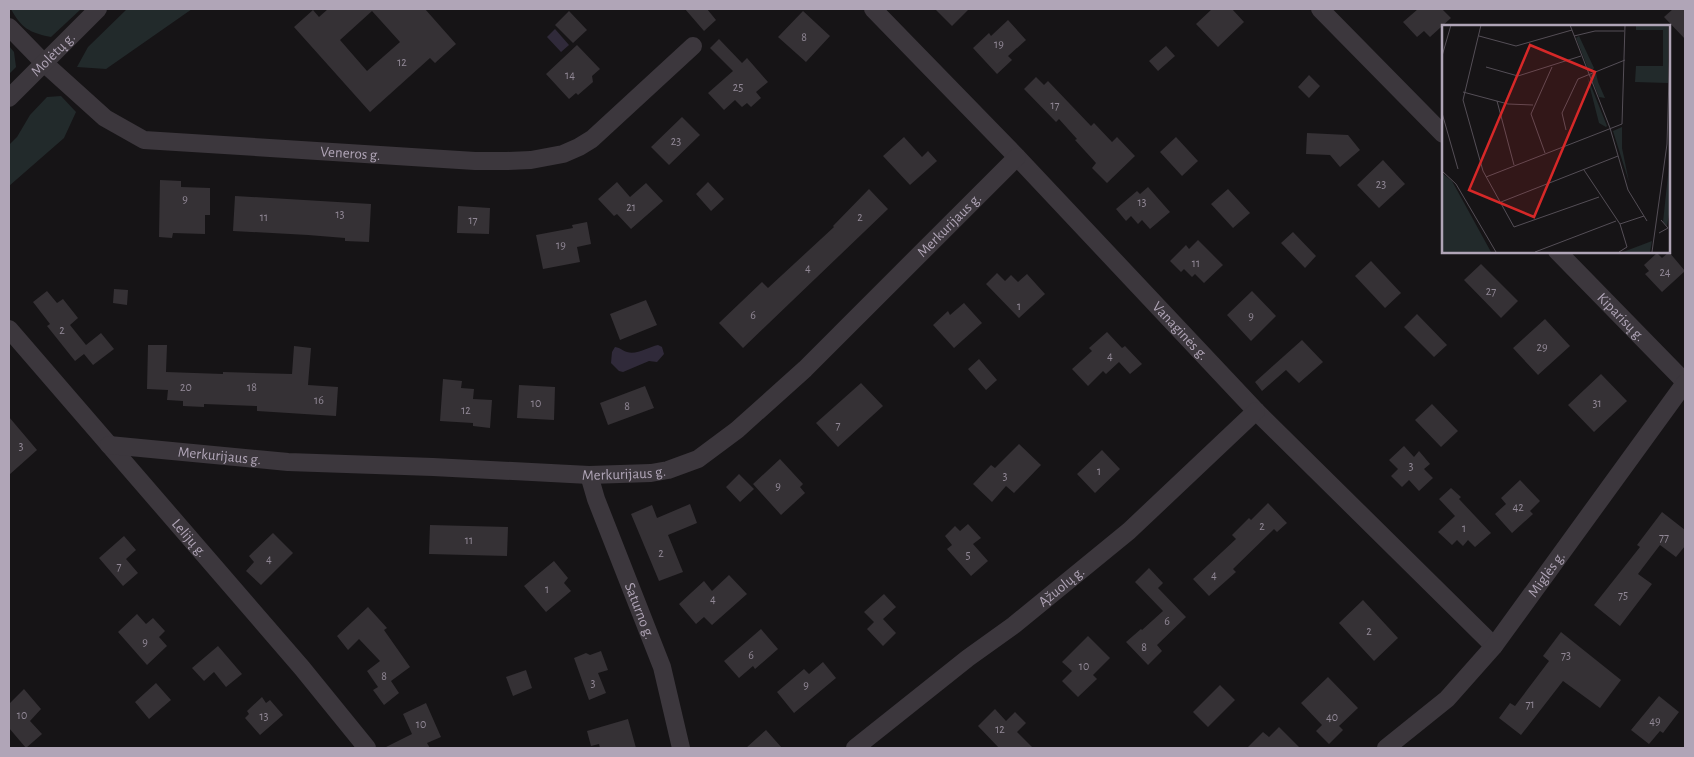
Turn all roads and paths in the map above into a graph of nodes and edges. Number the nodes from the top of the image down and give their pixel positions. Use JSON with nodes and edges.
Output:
{"nodes":[{"id":1,"x":98,"y":9,"type":"edge"},
{"id":2,"x":873,"y":9,"type":"edge"},
{"id":3,"x":1320,"y":9,"type":"edge"},
{"id":4,"x":9,"y":27,"type":"edge"},
{"id":5,"x":692,"y":46,"type":"dead end"},
{"id":6,"x":44,"y":63,"type":"junction"},
{"id":7,"x":9,"y":98,"type":"edge"},
{"id":8,"x":1442,"y":133,"type":"edge"},
{"id":9,"x":1017,"y":157,"type":"junction"},
{"id":10,"x":1559,"y":252,"type":"edge"},
{"id":11,"x":9,"y":329,"type":"edge"},
{"id":12,"x":1685,"y":382,"type":"edge"},
{"id":13,"x":1256,"y":411,"type":"junction"},
{"id":14,"x":109,"y":445,"type":"junction"},
{"id":15,"x":589,"y":475,"type":"junction"},
{"id":16,"x":1494,"y":646,"type":"junction"},
{"id":17,"x":367,"y":748,"type":"edge"},
{"id":18,"x":681,"y":748,"type":"edge"},
{"id":19,"x":855,"y":748,"type":"edge"},
{"id":20,"x":1386,"y":748,"type":"edge"}],
"edges":[{"from":1,"to":6,"type":"street","name":"Molėtų g."},
{"from":2,"to":9,"type":"street","name":"Vanaginės g."},
{"from":3,"to":8,"type":"street"},
{"from":4,"to":6,"type":"street","name":"Veneros g."},
{"from":5,"to":6,"type":"street","name":"Veneros g."},
{"from":6,"to":7,"type":"street","name":"Molėtų g."},
{"from":9,"to":13,"type":"street","name":"Vanaginės g."},
{"from":9,"to":15,"type":"street","name":"Merkurijaus g."},
{"from":10,"to":12,"type":"street","name":"Kiparisų g."},
{"from":11,"to":14,"type":"street","name":"Lelijų g."},
{"from":12,"to":16,"type":"street","name":"Miglės g."},
{"from":13,"to":16,"type":"street","name":"Vanaginės g."},
{"from":13,"to":19,"type":"street","name":"Ąžuolų g."},
{"from":14,"to":15,"type":"street","name":"Merkurijaus g."},
{"from":14,"to":17,"type":"street","name":"Lelijų g."},
{"from":15,"to":18,"type":"street","name":"Saturno g."},
{"from":16,"to":20,"type":"street","name":"Miglės g."}]}
